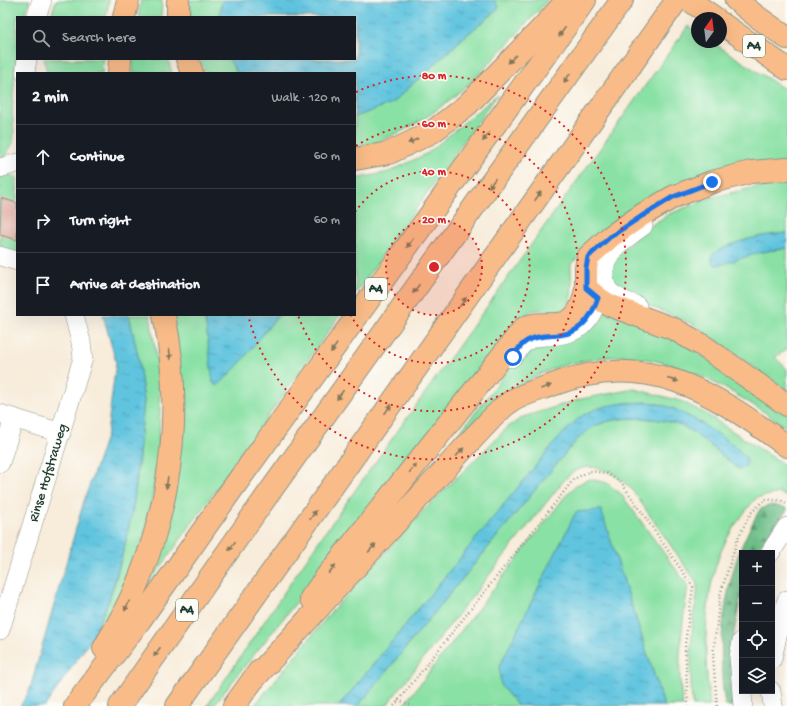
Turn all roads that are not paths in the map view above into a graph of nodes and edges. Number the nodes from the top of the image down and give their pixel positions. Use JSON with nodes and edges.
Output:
{"nodes":[{"id":1,"x":42,"y":0,"type":"edge"},
{"id":2,"x":128,"y":0,"type":"edge"},
{"id":3,"x":178,"y":0,"type":"edge"},
{"id":4,"x":568,"y":0,"type":"edge"},
{"id":5,"x":585,"y":0,"type":"edge"},
{"id":6,"x":622,"y":0,"type":"edge"},
{"id":7,"x":677,"y":0,"type":"edge"},
{"id":8,"x":689,"y":0,"type":"edge"},
{"id":9,"x":736,"y":0,"type":"edge"},
{"id":10,"x":706,"y":12,"type":"edge"},
{"id":11,"x":36,"y":16,"type":"edge"},
{"id":12,"x":124,"y":16,"type":"edge"},
{"id":13,"x":178,"y":16,"type":"edge"},
{"id":14,"x":727,"y":27,"type":"edge"},
{"id":15,"x":787,"y":38,"type":"edge"},
{"id":16,"x":27,"y":60,"type":"edge"},
{"id":17,"x":120,"y":60,"type":"edge"},
{"id":18,"x":187,"y":60,"type":"edge"},
{"id":19,"x":787,"y":69,"type":"edge"},
{"id":20,"x":26,"y":72,"type":"edge"},
{"id":21,"x":119,"y":72,"type":"edge"},
{"id":22,"x":192,"y":72,"type":"edge"},
{"id":23,"x":356,"y":159,"type":"edge"},
{"id":24,"x":16,"y":164,"type":"edge"},
{"id":25,"x":0,"y":168,"type":"edge"},
{"id":26,"x":787,"y":169,"type":"edge"},
{"id":27,"x":787,"y":179,"type":"edge"},
{"id":28,"x":0,"y":256,"type":"edge"},
{"id":29,"x":16,"y":261,"type":"edge"},
{"id":30,"x":596,"y":290,"type":"junction"},
{"id":31,"x":74,"y":316,"type":"edge"},
{"id":32,"x":164,"y":316,"type":"edge"},
{"id":33,"x":787,"y":396,"type":"edge"},
{"id":34,"x":787,"y":405,"type":"edge"},
{"id":35,"x":7,"y":416,"type":"edge"},
{"id":36,"x":61,"y":433,"type":"junction"},
{"id":37,"x":786,"y":446,"type":"edge"},
{"id":38,"x":0,"y":463,"type":"edge"},
{"id":39,"x":787,"y":527,"type":"edge"},
{"id":40,"x":772,"y":550,"type":"edge"},
{"id":41,"x":787,"y":600,"type":"edge"},
{"id":42,"x":0,"y":630,"type":"edge"},
{"id":43,"x":739,"y":658,"type":"edge"},
{"id":44,"x":772,"y":658,"type":"edge"},
{"id":45,"x":252,"y":681,"type":"junction"},
{"id":46,"x":771,"y":694,"type":"edge"},
{"id":47,"x":71,"y":706,"type":"edge"},
{"id":48,"x":75,"y":706,"type":"edge"},
{"id":49,"x":120,"y":706,"type":"edge"},
{"id":50,"x":177,"y":706,"type":"edge"},
{"id":51,"x":234,"y":706,"type":"edge"},
{"id":52,"x":743,"y":706,"type":"edge"},
{"id":53,"x":773,"y":706,"type":"edge"}],
"edges":[{"from":1,"to":11,"type":"street"},
{"from":2,"to":12,"type":"main road"},
{"from":3,"to":13,"type":"main road"},
{"from":4,"to":23,"type":"main road","one_way":true},
{"from":5,"to":48,"type":"main road","number":"A4","one_way":true},
{"from":6,"to":49,"type":"main road","number":"A4","one_way":true},
{"from":50,"to":7,"type":"main road","one_way":true},
{"from":8,"to":10,"type":"main road"},
{"from":9,"to":15,"type":"main road","number":"A4"},
{"from":14,"to":19,"type":"main road","number":"A4"},
{"from":16,"to":20,"type":"street"},
{"from":17,"to":21,"type":"main road"},
{"from":18,"to":22,"type":"main road"},
{"from":24,"to":25,"type":"street"},
{"from":26,"to":30,"type":"main road"},
{"from":27,"to":30,"type":"street"},
{"from":28,"to":29,"type":"street"},
{"from":30,"to":33,"type":"street"},
{"from":30,"to":34,"type":"main road"},
{"from":45,"to":30,"type":"main road","one_way":true},
{"from":31,"to":36,"type":"street","name":"Rinse Hofstraweg"},
{"from":32,"to":47,"type":"main road","one_way":true},
{"from":35,"to":36,"type":"street"},
{"from":35,"to":38,"type":"street"},
{"from":36,"to":42,"type":"street","name":"Rinse Hofstraweg"},
{"from":45,"to":37,"type":"main road","one_way":true},
{"from":39,"to":40,"type":"street"},
{"from":41,"to":44,"type":"street"},
{"from":43,"to":52,"type":"street"},
{"from":45,"to":51,"type":"main road"},
{"from":46,"to":53,"type":"street"}]}
